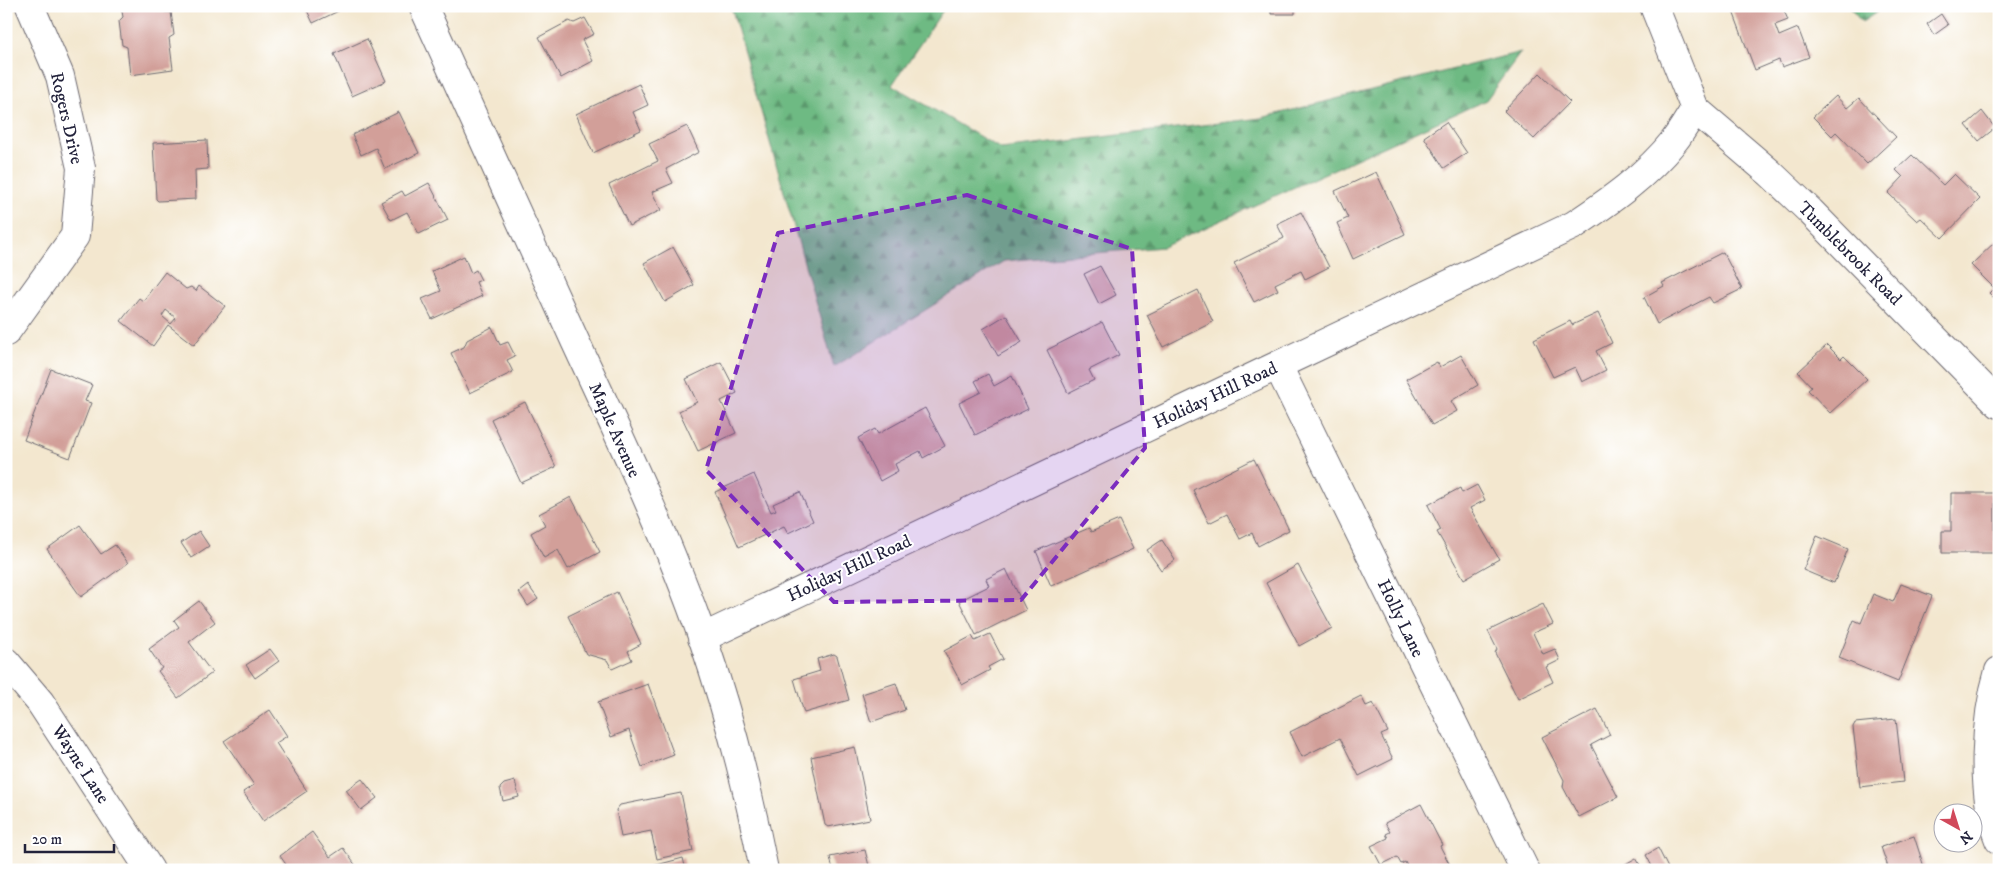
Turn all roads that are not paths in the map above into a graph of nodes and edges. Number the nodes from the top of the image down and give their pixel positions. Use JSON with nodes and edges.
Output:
{"nodes":[{"id":1,"x":30,"y":6,"type":"edge"},
{"id":2,"x":423,"y":6,"type":"edge"},
{"id":3,"x":1654,"y":6,"type":"edge"},
{"id":4,"x":1694,"y":109,"type":"junction"},
{"id":5,"x":6,"y":332,"type":"edge"},
{"id":6,"x":1278,"y":366,"type":"junction"},
{"id":7,"x":1999,"y":404,"type":"edge"},
{"id":8,"x":702,"y":638,"type":"junction"},
{"id":9,"x":6,"y":662,"type":"edge"},
{"id":10,"x":1999,"y":671,"type":"edge"},
{"id":11,"x":1999,"y":840,"type":"edge"},
{"id":12,"x":150,"y":870,"type":"edge"},
{"id":13,"x":764,"y":870,"type":"edge"},
{"id":14,"x":1525,"y":870,"type":"edge"}],
"edges":[{"from":1,"to":5,"type":"street","name":"Rogers Drive"},
{"from":2,"to":8,"type":"street","name":"Maple Avenue"},
{"from":3,"to":4,"type":"street"},
{"from":4,"to":6,"type":"street","name":"Holiday Hill Road"},
{"from":4,"to":7,"type":"street","name":"Tumblebrook Road"},
{"from":6,"to":8,"type":"street","name":"Holiday Hill Road"},
{"from":6,"to":14,"type":"street","name":"Holly Lane"},
{"from":8,"to":13,"type":"street","name":"Maple Avenue"},
{"from":9,"to":12,"type":"street","name":"Wayne Lane"},
{"from":10,"to":11,"type":"street"}]}
